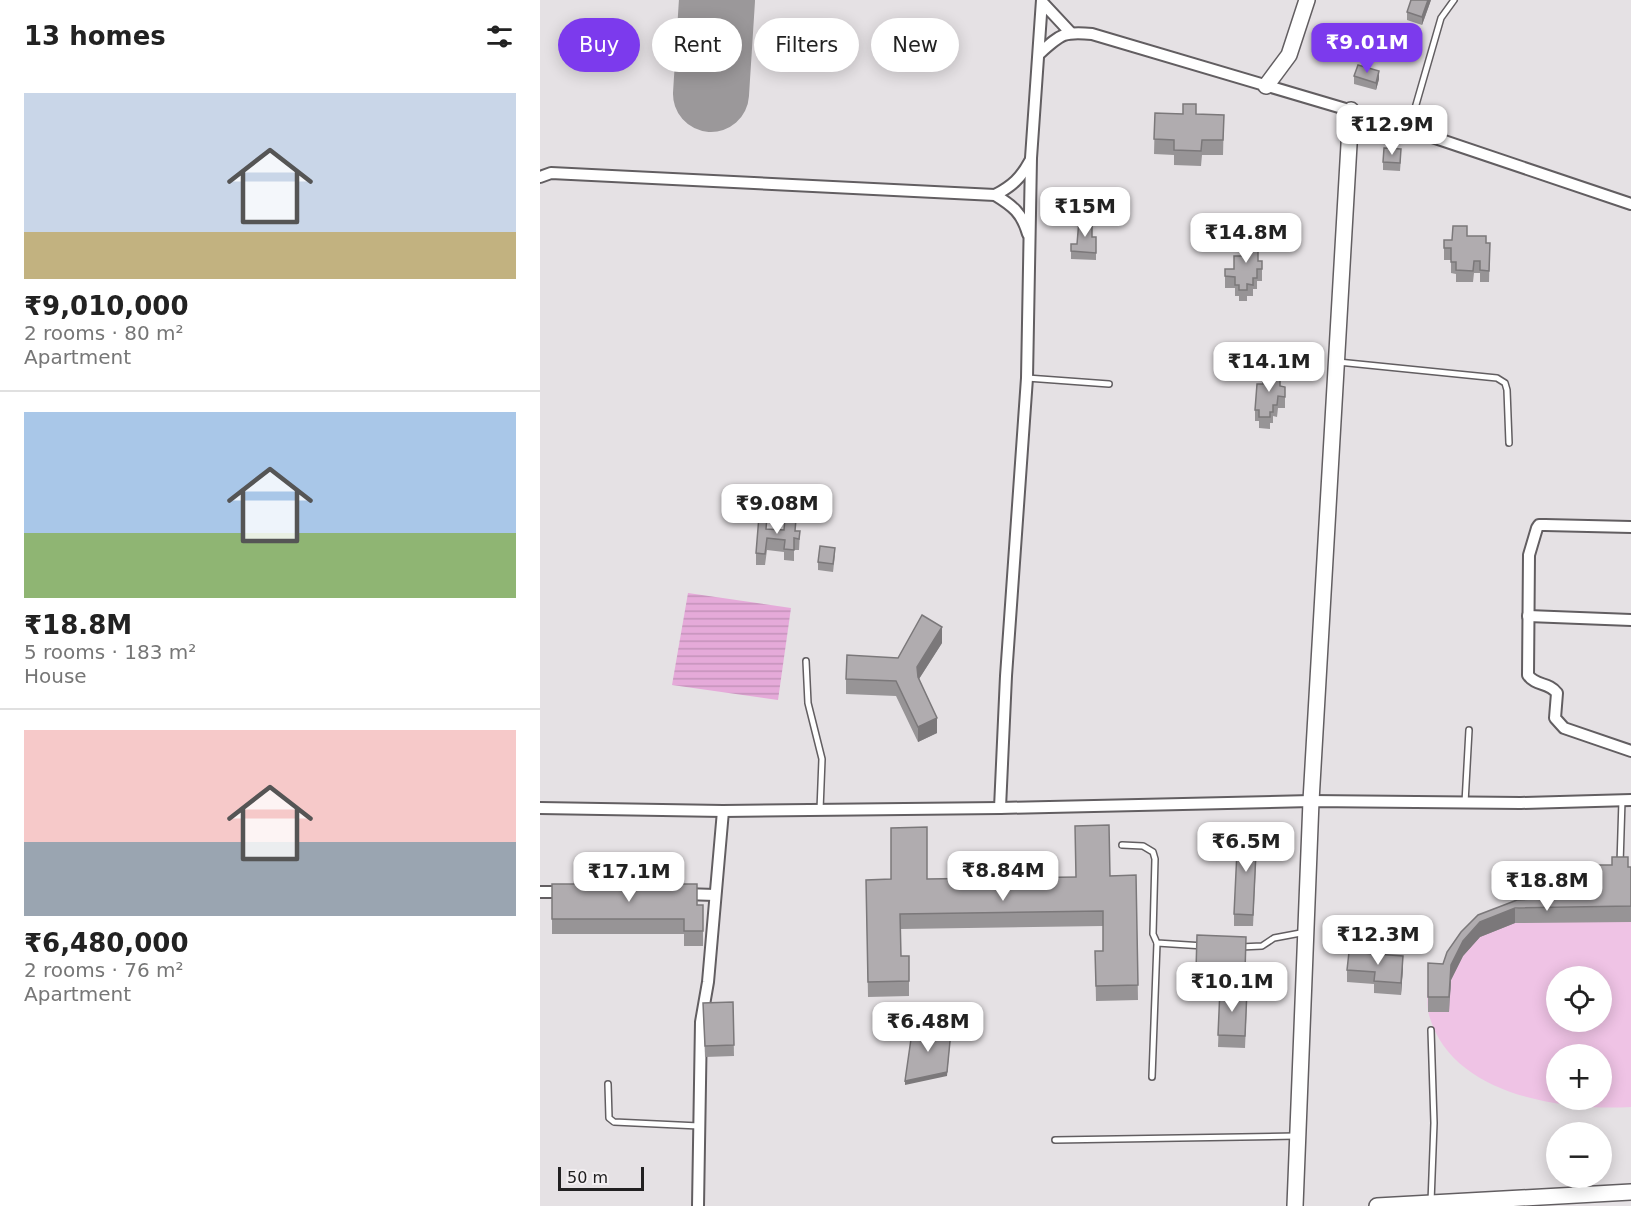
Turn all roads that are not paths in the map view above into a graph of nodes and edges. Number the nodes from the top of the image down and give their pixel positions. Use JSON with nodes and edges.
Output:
{"nodes":[{"id":1,"x":1307,"y":0,"type":"edge"},
{"id":2,"x":1454,"y":0,"type":"edge"},
{"id":3,"x":1042,"y":1,"type":"edge"},
{"id":4,"x":1070,"y":32,"type":"junction"},
{"id":5,"x":1040,"y":53,"type":"junction"},
{"id":6,"x":1266,"y":86,"type":"junction"},
{"id":7,"x":1351,"y":110,"type":"junction"},
{"id":8,"x":1409,"y":129,"type":"junction"},
{"id":9,"x":1031,"y":158,"type":"junction"},
{"id":10,"x":540,"y":168,"type":"edge"},
{"id":11,"x":551,"y":173,"type":"junction"},
{"id":12,"x":540,"y":177,"type":"edge"},
{"id":13,"x":995,"y":195,"type":"junction"},
{"id":14,"x":1631,"y":204,"type":"edge"},
{"id":15,"x":1030,"y":245,"type":"junction"},
{"id":16,"x":1336,"y":362,"type":"junction"},
{"id":17,"x":1028,"y":378,"type":"junction"},
{"id":18,"x":1109,"y":384,"type":"dead end"},
{"id":19,"x":1509,"y":443,"type":"dead end"},
{"id":20,"x":1631,"y":527,"type":"edge"},
{"id":21,"x":1528,"y":616,"type":"junction"},
{"id":22,"x":1631,"y":620,"type":"edge"},
{"id":23,"x":806,"y":661,"type":"dead end"},
{"id":24,"x":1469,"y":730,"type":"dead end"},
{"id":25,"x":1631,"y":751,"type":"edge"},
{"id":26,"x":1626,"y":800,"type":"edge"},
{"id":27,"x":1311,"y":801,"type":"junction"},
{"id":28,"x":1465,"y":803,"type":"junction"},
{"id":29,"x":540,"y":808,"type":"edge"},
{"id":30,"x":1000,"y":808,"type":"junction"},
{"id":31,"x":820,"y":810,"type":"junction"},
{"id":32,"x":723,"y":811,"type":"junction"},
{"id":33,"x":1122,"y":845,"type":"dead end"},
{"id":34,"x":1620,"y":866,"type":"edge"},
{"id":35,"x":540,"y":892,"type":"edge"},
{"id":36,"x":575,"y":893,"type":"edge"},
{"id":37,"x":669,"y":894,"type":"edge"},
{"id":38,"x":715,"y":895,"type":"junction"},
{"id":39,"x":1306,"y":932,"type":"junction"},
{"id":40,"x":1157,"y":943,"type":"junction"},
{"id":41,"x":1210,"y":946,"type":"edge"},
{"id":42,"x":1232,"y":947,"type":"edge"},
{"id":43,"x":1431,"y":1030,"type":"dead end"},
{"id":44,"x":1152,"y":1077,"type":"dead end"},
{"id":45,"x":608,"y":1084,"type":"dead end"},
{"id":46,"x":699,"y":1126,"type":"junction"},
{"id":47,"x":1298,"y":1136,"type":"junction"},
{"id":48,"x":1054,"y":1140,"type":"dead end"},
{"id":49,"x":1631,"y":1192,"type":"edge"},
{"id":50,"x":1431,"y":1203,"type":"junction"},
{"id":51,"x":698,"y":1206,"type":"edge"},
{"id":52,"x":1295,"y":1206,"type":"edge"},
{"id":53,"x":1377,"y":1206,"type":"edge"}],
"edges":[{"from":1,"to":6,"type":"street"},
{"from":2,"to":8,"type":"lane"},
{"from":3,"to":4,"type":"street"},
{"from":3,"to":5,"type":"street"},
{"from":4,"to":5,"type":"street"},
{"from":4,"to":6,"type":"street"},
{"from":5,"to":9,"type":"street"},
{"from":6,"to":7,"type":"street"},
{"from":7,"to":8,"type":"street"},
{"from":7,"to":16,"type":"street"},
{"from":8,"to":14,"type":"street"},
{"from":9,"to":13,"type":"street"},
{"from":9,"to":15,"type":"street"},
{"from":10,"to":11,"type":"street"},
{"from":11,"to":12,"type":"street"},
{"from":11,"to":13,"type":"street"},
{"from":13,"to":15,"type":"street"},
{"from":15,"to":17,"type":"street"},
{"from":16,"to":19,"type":"lane"},
{"from":16,"to":27,"type":"street"},
{"from":17,"to":18,"type":"lane"},
{"from":17,"to":30,"type":"street"},
{"from":20,"to":21,"type":"street"},
{"from":21,"to":22,"type":"street"},
{"from":21,"to":25,"type":"street"},
{"from":23,"to":31,"type":"lane"},
{"from":24,"to":28,"type":"lane"},
{"from":26,"to":28,"type":"street"},
{"from":26,"to":34,"type":"lane"},
{"from":27,"to":28,"type":"street"},
{"from":27,"to":30,"type":"street"},
{"from":27,"to":39,"type":"street"},
{"from":29,"to":32,"type":"street"},
{"from":30,"to":31,"type":"street"},
{"from":31,"to":32,"type":"street"},
{"from":32,"to":38,"type":"street"},
{"from":33,"to":40,"type":"lane"},
{"from":35,"to":36,"type":"street"},
{"from":37,"to":38,"type":"street"},
{"from":38,"to":46,"type":"street"},
{"from":39,"to":42,"type":"lane"},
{"from":39,"to":47,"type":"street"},
{"from":40,"to":41,"type":"lane"},
{"from":40,"to":44,"type":"lane"},
{"from":43,"to":50,"type":"lane"},
{"from":45,"to":46,"type":"lane"},
{"from":46,"to":51,"type":"street"},
{"from":47,"to":48,"type":"lane"},
{"from":47,"to":52,"type":"street"},
{"from":49,"to":50,"type":"street"},
{"from":50,"to":53,"type":"street"}]}
